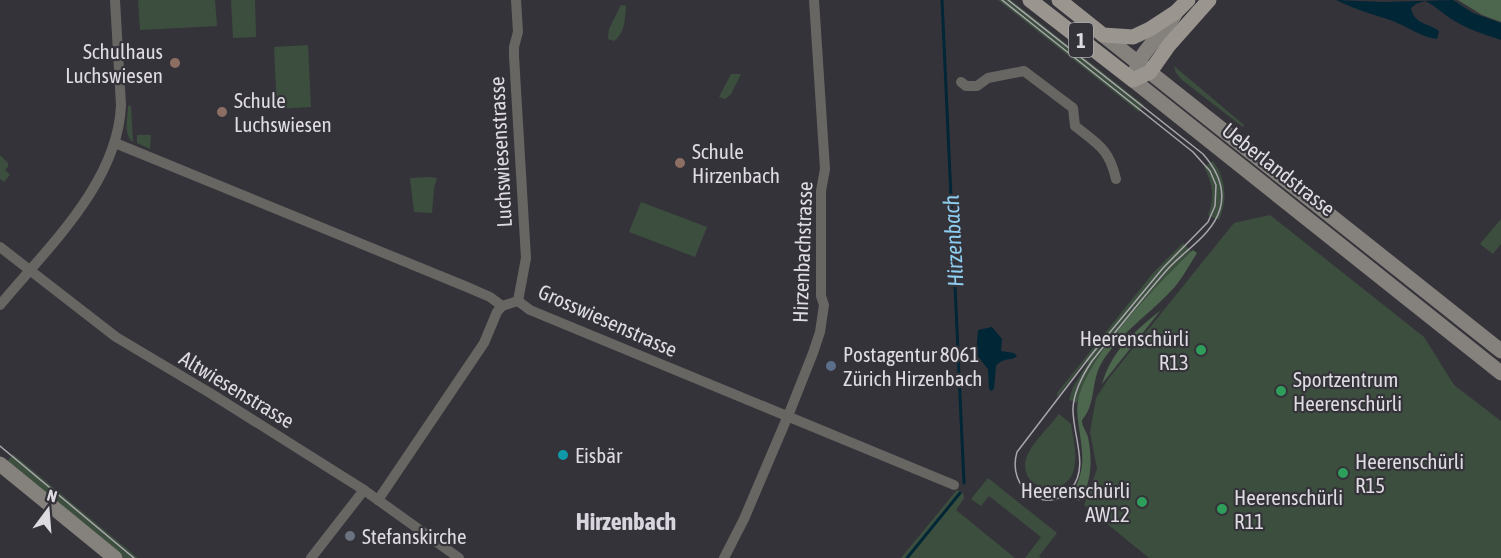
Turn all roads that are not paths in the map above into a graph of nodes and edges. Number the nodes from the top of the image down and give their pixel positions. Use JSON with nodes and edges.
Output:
{"nodes":[{"id":1,"x":115,"y":0,"type":"edge"},
{"id":2,"x":516,"y":0,"type":"edge"},
{"id":3,"x":814,"y":0,"type":"edge"},
{"id":4,"x":1030,"y":0,"type":"edge"},
{"id":5,"x":1059,"y":0,"type":"edge"},
{"id":6,"x":1188,"y":0,"type":"edge"},
{"id":7,"x":1209,"y":0,"type":"edge"},
{"id":8,"x":1176,"y":12,"type":"junction"},
{"id":9,"x":1103,"y":35,"type":"junction"},
{"id":10,"x":1144,"y":68,"type":"junction"},
{"id":11,"x":1133,"y":80,"type":"junction"},
{"id":12,"x":961,"y":82,"type":"dead end"},
{"id":13,"x":115,"y":143,"type":"junction"},
{"id":14,"x":1116,"y":179,"type":"dead end"},
{"id":15,"x":0,"y":247,"type":"edge"},
{"id":16,"x":29,"y":270,"type":"junction"},
{"id":17,"x":518,"y":301,"type":"junction"},
{"id":18,"x":499,"y":303,"type":"junction"},
{"id":19,"x":0,"y":305,"type":"edge"},
{"id":20,"x":1501,"y":351,"type":"edge"},
{"id":21,"x":1498,"y":365,"type":"edge"},
{"id":22,"x":787,"y":417,"type":"junction"},
{"id":23,"x":0,"y":464,"type":"edge"},
{"id":24,"x":954,"y":484,"type":"dead end"},
{"id":25,"x":364,"y":490,"type":"junction"},
{"id":26,"x":378,"y":500,"type":"junction"},
{"id":27,"x":115,"y":558,"type":"edge"},
{"id":28,"x":311,"y":558,"type":"edge"},
{"id":29,"x":459,"y":558,"type":"edge"},
{"id":30,"x":724,"y":558,"type":"edge"}],
"edges":[{"from":1,"to":13,"type":"street"},
{"from":2,"to":17,"type":"street","name":"Luchswiesenstrasse"},
{"from":3,"to":22,"type":"street","name":"Hirzenbachstrasse"},
{"from":4,"to":11,"type":"main road","name":"Ueberlandstrasse","number":"1"},
{"from":5,"to":9,"type":"main road","name":"Ueberlandstrasse","number":"1"},
{"from":6,"to":8,"type":"main road","number":"1"},
{"from":7,"to":10,"type":"main road"},
{"from":8,"to":9,"type":"main road","number":"1"},
{"from":8,"to":10,"type":"main road"},
{"from":9,"to":10,"type":"main road","name":"Ueberlandstrasse"},
{"from":10,"to":11,"type":"main road"},
{"from":10,"to":20,"type":"main road","name":"Ueberlandstrasse"},
{"from":11,"to":21,"type":"main road","name":"Ueberlandstrasse"},
{"from":12,"to":14,"type":"street"},
{"from":13,"to":16,"type":"street"},
{"from":13,"to":18,"type":"street"},
{"from":15,"to":16,"type":"street","name":"Altwiesenstrasse"},
{"from":16,"to":19,"type":"street"},
{"from":16,"to":25,"type":"street","name":"Altwiesenstrasse"},
{"from":17,"to":18,"type":"street","name":"Grosswiesenstrasse"},
{"from":17,"to":22,"type":"street","name":"Grosswiesenstrasse"},
{"from":18,"to":26,"type":"street"},
{"from":22,"to":24,"type":"street","name":"Grosswiesenstrasse"},
{"from":22,"to":30,"type":"street","name":"Hirzenbachstrasse"},
{"from":23,"to":27,"type":"main road"},
{"from":25,"to":26,"type":"street","name":"Altwiesenstrasse"},
{"from":25,"to":28,"type":"street"},
{"from":26,"to":29,"type":"street","name":"Altwiesenstrasse"}]}
